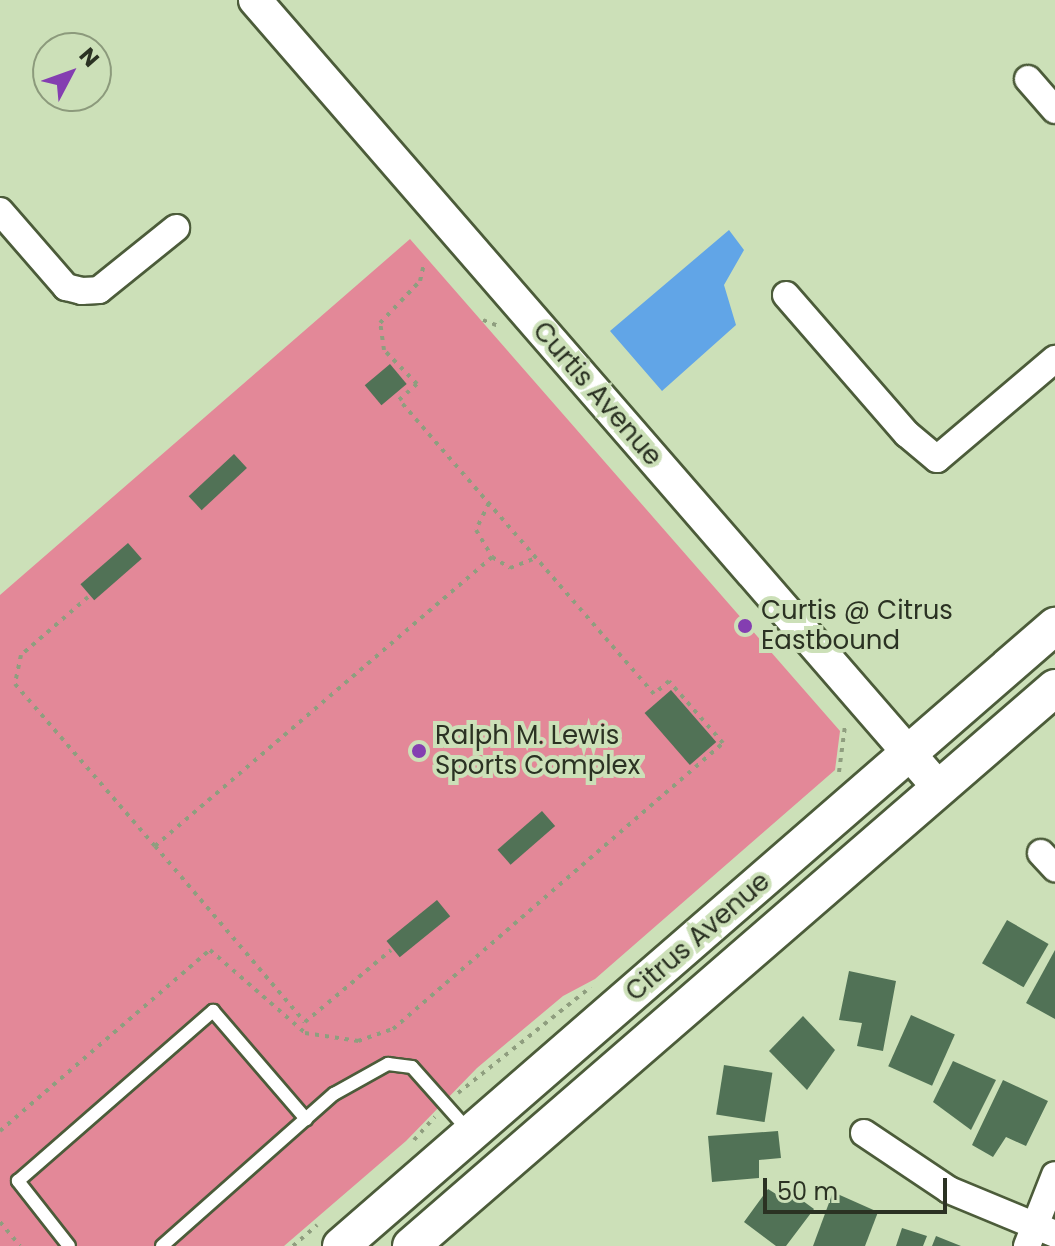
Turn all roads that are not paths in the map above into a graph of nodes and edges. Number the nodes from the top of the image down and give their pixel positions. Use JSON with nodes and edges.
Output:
{"nodes":[{"id":1,"x":255,"y":0,"type":"edge"},
{"id":2,"x":1028,"y":79,"type":"dead end"},
{"id":3,"x":1055,"y":110,"type":"edge"},
{"id":4,"x":0,"y":211,"type":"edge"},
{"id":5,"x":176,"y":228,"type":"dead end"},
{"id":6,"x":786,"y":295,"type":"dead end"},
{"id":7,"x":1055,"y":359,"type":"edge"},
{"id":8,"x":1055,"y":626,"type":"edge"},
{"id":9,"x":1055,"y":688,"type":"edge"},
{"id":10,"x":910,"y":754,"type":"junction"},
{"id":11,"x":939,"y":788,"type":"junction"},
{"id":12,"x":306,"y":1119,"type":"junction"},
{"id":13,"x":471,"y":1133,"type":"junction"},
{"id":14,"x":864,"y":1133,"type":"dead end"},
{"id":15,"x":1055,"y":1175,"type":"edge"},
{"id":16,"x":334,"y":1231,"type":"edge"},
{"id":17,"x":1039,"y":1235,"type":"edge"},
{"id":18,"x":69,"y":1246,"type":"edge"},
{"id":19,"x":162,"y":1246,"type":"edge"},
{"id":20,"x":411,"y":1246,"type":"edge"}],
"edges":[{"from":1,"to":10,"type":"street","name":"Curtis Avenue"},
{"from":2,"to":3,"type":"street"},
{"from":4,"to":5,"type":"street"},
{"from":6,"to":7,"type":"street"},
{"from":8,"to":10,"type":"main road","name":"Citrus Avenue"},
{"from":9,"to":11,"type":"main road","name":"Citrus Avenue"},
{"from":10,"to":11,"type":"street","name":"Curtis Avenue"},
{"from":10,"to":13,"type":"main road","name":"Citrus Avenue"},
{"from":11,"to":20,"type":"main road","name":"Citrus Avenue"},
{"from":12,"to":13,"type":"lane"},
{"from":12,"to":18,"type":"lane"},
{"from":12,"to":19,"type":"lane"},
{"from":13,"to":16,"type":"main road","name":"Citrus Avenue"},
{"from":14,"to":17,"type":"street"},
{"from":15,"to":17,"type":"street"}]}
